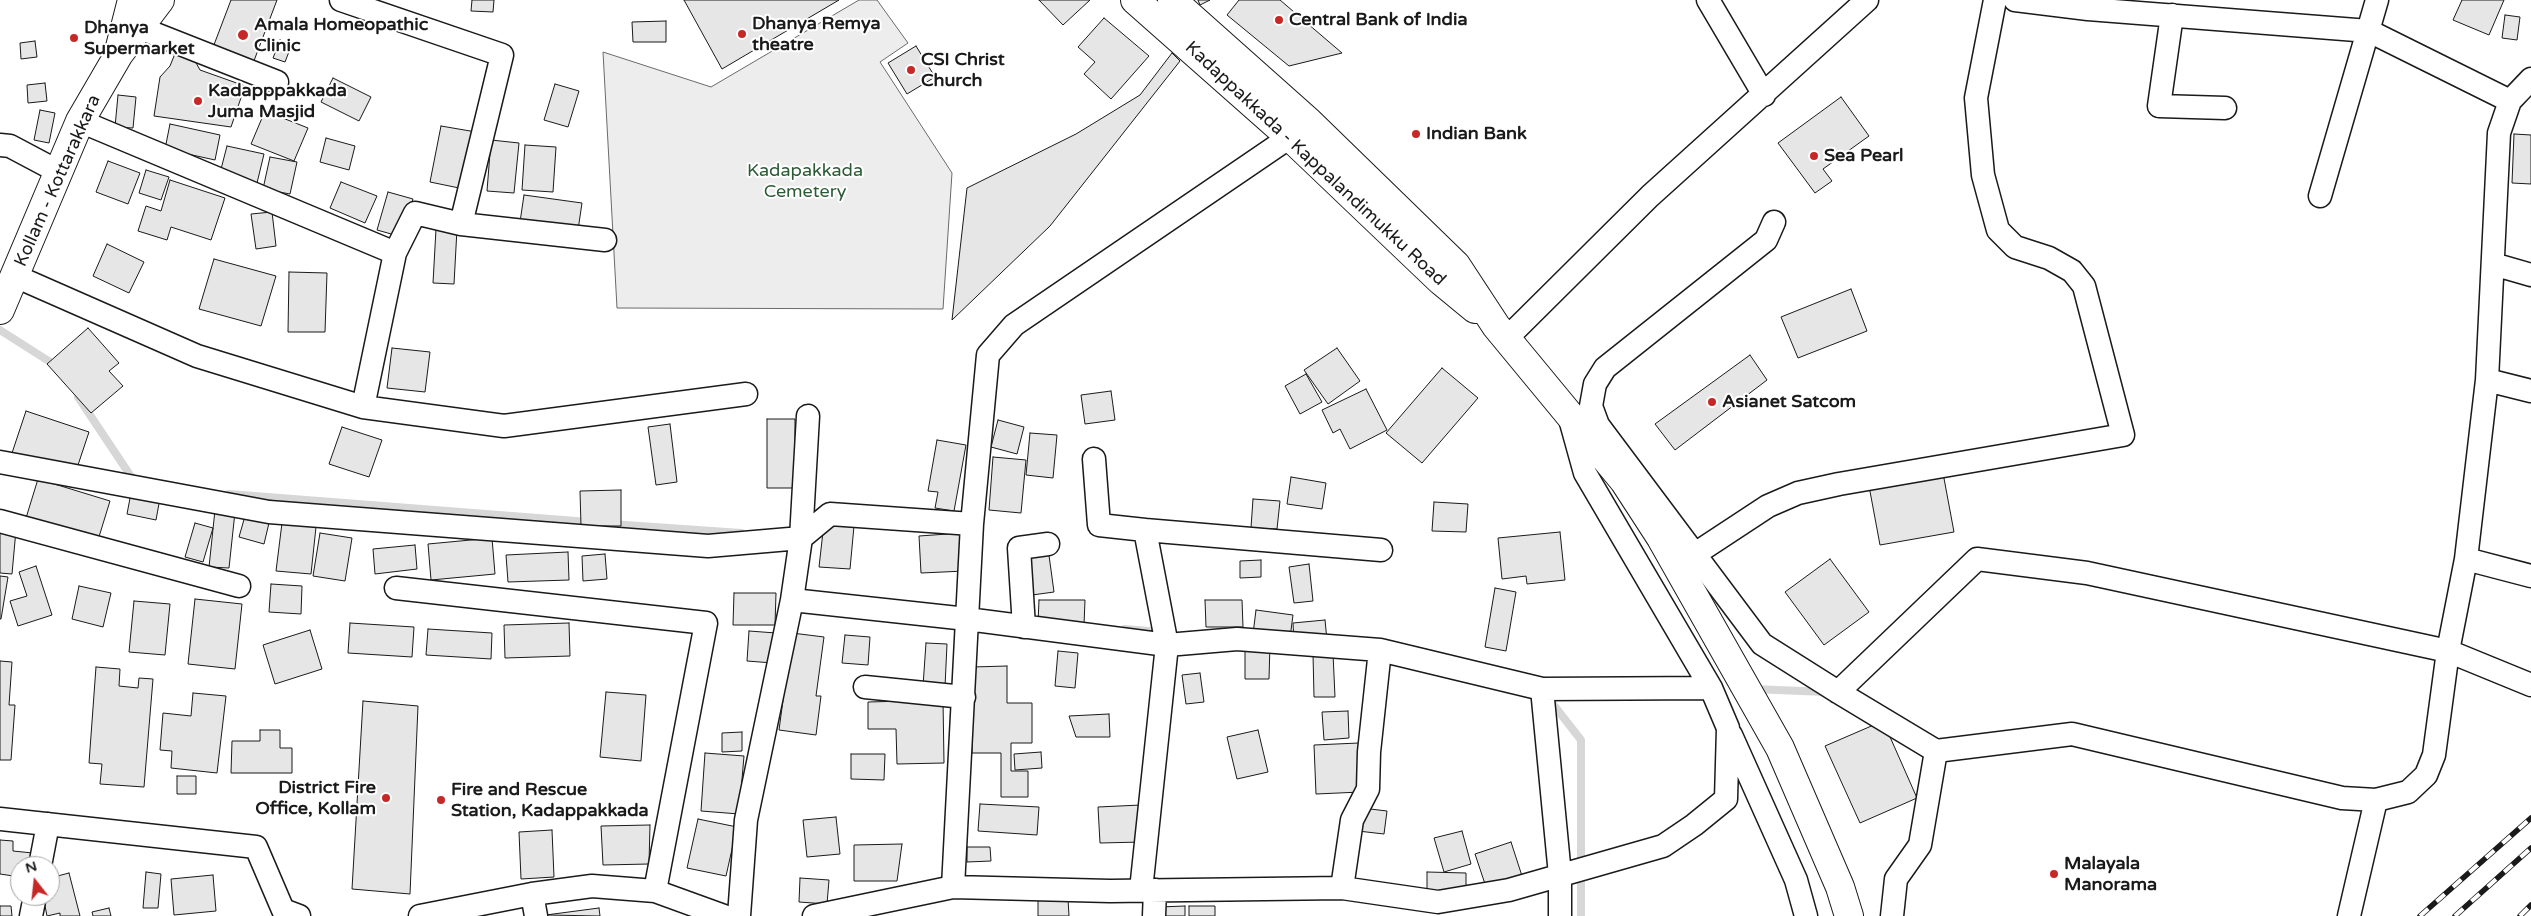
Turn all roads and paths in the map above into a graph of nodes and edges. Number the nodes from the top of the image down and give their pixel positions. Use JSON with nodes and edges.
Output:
{"nodes":[{"id":1,"x":160,"y":0,"type":"edge"},
{"id":2,"x":341,"y":0,"type":"edge"},
{"id":3,"x":1135,"y":0,"type":"edge"},
{"id":4,"x":1172,"y":0,"type":"edge"},
{"id":5,"x":1708,"y":0,"type":"edge"},
{"id":6,"x":1868,"y":0,"type":"edge"},
{"id":7,"x":1995,"y":0,"type":"edge"},
{"id":8,"x":2015,"y":0,"type":"edge"},
{"id":9,"x":2377,"y":0,"type":"edge"},
{"id":10,"x":131,"y":1,"type":"edge"},
{"id":11,"x":2172,"y":15,"type":"junction"},
{"id":12,"x":140,"y":28,"type":"junction"},
{"id":13,"x":2369,"y":31,"type":"junction"},
{"id":14,"x":119,"y":54,"type":"junction"},
{"id":15,"x":2531,"y":79,"type":"edge"},
{"id":16,"x":277,"y":82,"type":"dead end"},
{"id":17,"x":1764,"y":95,"type":"junction"},
{"id":18,"x":2510,"y":101,"type":"junction"},
{"id":19,"x":2225,"y":108,"type":"dead end"},
{"id":20,"x":80,"y":121,"type":"junction"},
{"id":21,"x":1290,"y":137,"type":"junction"},
{"id":22,"x":0,"y":146,"type":"edge"},
{"id":23,"x":59,"y":172,"type":"junction"},
{"id":24,"x":2320,"y":196,"type":"dead end"},
{"id":25,"x":1774,"y":222,"type":"dead end"},
{"id":26,"x":461,"y":224,"type":"junction"},
{"id":27,"x":605,"y":240,"type":"dead end"},
{"id":28,"x":395,"y":253,"type":"junction"},
{"id":29,"x":2492,"y":264,"type":"junction"},
{"id":30,"x":2531,"y":275,"type":"edge"},
{"id":31,"x":16,"y":276,"type":"junction"},
{"id":32,"x":0,"y":310,"type":"edge"},
{"id":33,"x":1502,"y":332,"type":"junction"},
{"id":34,"x":2487,"y":380,"type":"junction"},
{"id":35,"x":2531,"y":392,"type":"edge"},
{"id":36,"x":746,"y":394,"type":"dead end"},
{"id":37,"x":1592,"y":395,"type":"junction"},
{"id":38,"x":1562,"y":406,"type":"junction"},
{"id":39,"x":363,"y":407,"type":"junction"},
{"id":40,"x":808,"y":416,"type":"dead end"},
{"id":41,"x":1094,"y":459,"type":"dead end"},
{"id":42,"x":0,"y":462,"type":"edge"},
{"id":43,"x":0,"y":521,"type":"edge"},
{"id":44,"x":972,"y":524,"type":"junction"},
{"id":45,"x":1145,"y":530,"type":"junction"},
{"id":46,"x":800,"y":538,"type":"junction"},
{"id":47,"x":1048,"y":544,"type":"dead end"},
{"id":48,"x":1381,"y":550,"type":"dead end"},
{"id":49,"x":1695,"y":554,"type":"junction"},
{"id":50,"x":2466,"y":559,"type":"junction"},
{"id":51,"x":2531,"y":576,"type":"edge"},
{"id":52,"x":239,"y":586,"type":"dead end"},
{"id":53,"x":396,"y":588,"type":"dead end"},
{"id":54,"x":792,"y":600,"type":"junction"},
{"id":55,"x":967,"y":619,"type":"junction"},
{"id":56,"x":1024,"y":627,"type":"junction"},
{"id":57,"x":1167,"y":645,"type":"junction"},
{"id":58,"x":1380,"y":650,"type":"junction"},
{"id":59,"x":2448,"y":651,"type":"junction"},
{"id":60,"x":2531,"y":685,"type":"edge"},
{"id":61,"x":865,"y":687,"type":"dead end"},
{"id":62,"x":1711,"y":688,"type":"junction"},
{"id":63,"x":1542,"y":689,"type":"junction"},
{"id":64,"x":1838,"y":692,"type":"junction"},
{"id":65,"x":964,"y":697,"type":"junction"},
{"id":66,"x":1728,"y":728,"type":"junction"},
{"id":67,"x":1936,"y":751,"type":"junction"},
{"id":68,"x":2376,"y":800,"type":"junction"},
{"id":69,"x":0,"y":819,"type":"edge"},
{"id":70,"x":48,"y":824,"type":"junction"},
{"id":71,"x":42,"y":856,"type":"edge"},
{"id":72,"x":1560,"y":875,"type":"junction"},
{"id":73,"x":953,"y":887,"type":"junction"},
{"id":74,"x":1342,"y":888,"type":"junction"},
{"id":75,"x":1148,"y":890,"type":"junction"},
{"id":76,"x":655,"y":891,"type":"junction"},
{"id":77,"x":532,"y":894,"type":"junction"},
{"id":78,"x":289,"y":914,"type":"edge"},
{"id":79,"x":420,"y":916,"type":"edge"},
{"id":80,"x":536,"y":916,"type":"edge"},
{"id":81,"x":724,"y":916,"type":"edge"},
{"id":82,"x":739,"y":916,"type":"edge"},
{"id":83,"x":814,"y":916,"type":"edge"},
{"id":84,"x":1154,"y":916,"type":"edge"},
{"id":85,"x":1560,"y":916,"type":"edge"},
{"id":86,"x":1806,"y":916,"type":"edge"},
{"id":87,"x":1849,"y":916,"type":"edge"},
{"id":88,"x":1892,"y":916,"type":"edge"},
{"id":89,"x":2349,"y":916,"type":"edge"}],
"edges":[{"from":1,"to":12,"type":"main road"},
{"from":2,"to":26,"type":"street"},
{"from":3,"to":21,"type":"main road","name":"Kadappakkada - Kappalandimukku Road"},
{"from":4,"to":33,"type":"main road","name":"Kadappakkada - Kappalandimukku Road"},
{"from":5,"to":17,"type":"street"},
{"from":6,"to":17,"type":"street"},
{"from":7,"to":49,"type":"street"},
{"from":8,"to":11,"type":"street"},
{"from":9,"to":13,"type":"street"},
{"from":10,"to":14,"type":"main road"},
{"from":11,"to":13,"type":"street"},
{"from":11,"to":19,"type":"street"},
{"from":12,"to":14,"type":"main road"},
{"from":12,"to":16,"type":"street"},
{"from":13,"to":18,"type":"street"},
{"from":13,"to":24,"type":"street"},
{"from":14,"to":20,"type":"main road","name":"Kollam - Kottarakkara"},
{"from":15,"to":18,"type":"street"},
{"from":17,"to":33,"type":"street"},
{"from":18,"to":29,"type":"street"},
{"from":20,"to":23,"type":"main road","name":"Kollam - Kottarakkara"},
{"from":20,"to":28,"type":"street"},
{"from":21,"to":33,"type":"main road","name":"Kadappakkada - Kappalandimukku Road"},
{"from":21,"to":44,"type":"street"},
{"from":22,"to":23,"type":"street"},
{"from":23,"to":31,"type":"main road","name":"Kollam - Kottarakkara"},
{"from":25,"to":37,"type":"street"},
{"from":26,"to":27,"type":"street"},
{"from":26,"to":28,"type":"street"},
{"from":28,"to":39,"type":"street"},
{"from":29,"to":30,"type":"street"},
{"from":29,"to":34,"type":"street"},
{"from":31,"to":32,"type":"main road","name":"Kollam - Kottarakkara"},
{"from":31,"to":39,"type":"street"},
{"from":33,"to":38,"type":"main road","name":"Kadappakkada - Kappalandimukku Road"},
{"from":34,"to":35,"type":"street"},
{"from":34,"to":50,"type":"street"},
{"from":36,"to":39,"type":"street"},
{"from":37,"to":38,"type":"street"},
{"from":37,"to":49,"type":"street"},
{"from":38,"to":62,"type":"street"},
{"from":38,"to":87,"type":"main road","name":"Kadappakkada - Kappalandimukku Road"},
{"from":40,"to":46,"type":"street"},
{"from":41,"to":45,"type":"street"},
{"from":42,"to":46,"type":"street"},
{"from":43,"to":52,"type":"street"},
{"from":44,"to":46,"type":"street"},
{"from":44,"to":55,"type":"street"},
{"from":45,"to":48,"type":"street"},
{"from":45,"to":57,"type":"street"},
{"from":46,"to":54,"type":"street"},
{"from":47,"to":56,"type":"street"},
{"from":49,"to":64,"type":"street"},
{"from":50,"to":51,"type":"street"},
{"from":50,"to":59,"type":"street"},
{"from":53,"to":76,"type":"street"},
{"from":54,"to":55,"type":"street"},
{"from":54,"to":82,"type":"street"},
{"from":55,"to":56,"type":"street"},
{"from":55,"to":65,"type":"street"},
{"from":56,"to":57,"type":"street"},
{"from":57,"to":58,"type":"street"},
{"from":57,"to":75,"type":"street"},
{"from":58,"to":63,"type":"street"},
{"from":58,"to":74,"type":"street"},
{"from":59,"to":60,"type":"street"},
{"from":59,"to":64,"type":"street"},
{"from":59,"to":68,"type":"street"},
{"from":61,"to":65,"type":"street"},
{"from":62,"to":63,"type":"street"},
{"from":62,"to":66,"type":"street"},
{"from":63,"to":72,"type":"street"},
{"from":64,"to":67,"type":"street"},
{"from":65,"to":73,"type":"street"},
{"from":66,"to":72,"type":"street"},
{"from":66,"to":86,"type":"street"},
{"from":67,"to":68,"type":"street"},
{"from":67,"to":88,"type":"street"},
{"from":68,"to":89,"type":"street"},
{"from":69,"to":70,"type":"street"},
{"from":70,"to":71,"type":"street"},
{"from":70,"to":78,"type":"street"},
{"from":72,"to":74,"type":"street"},
{"from":72,"to":85,"type":"street"},
{"from":73,"to":75,"type":"street"},
{"from":73,"to":83,"type":"street"},
{"from":74,"to":75,"type":"street"},
{"from":75,"to":84,"type":"street"},
{"from":76,"to":77,"type":"street"},
{"from":76,"to":81,"type":"street"},
{"from":77,"to":79,"type":"street"},
{"from":77,"to":80,"type":"street"}]}
